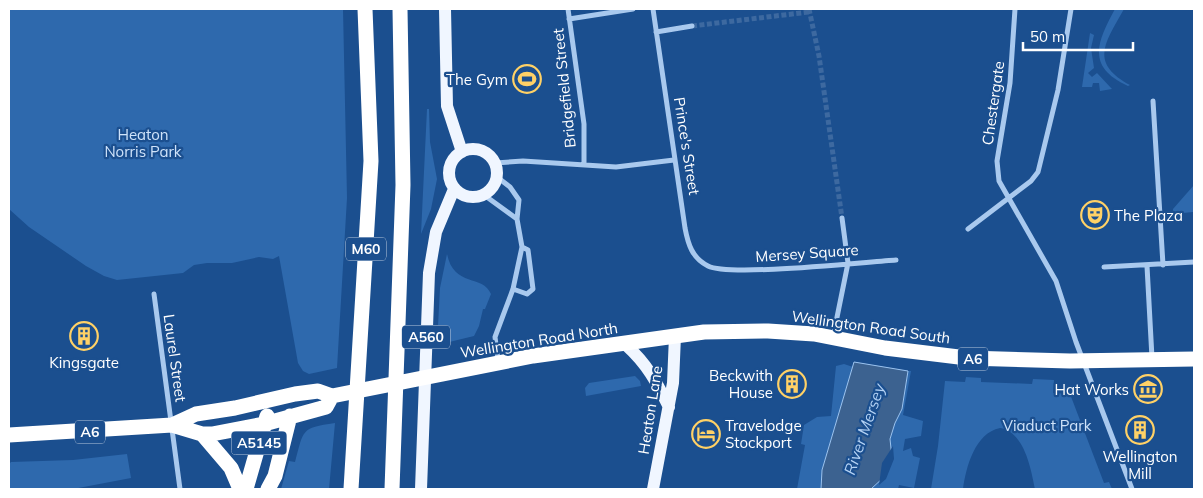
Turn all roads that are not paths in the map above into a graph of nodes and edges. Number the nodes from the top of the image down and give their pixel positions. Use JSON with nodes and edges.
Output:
{"nodes":[{"id":1,"x":365,"y":9,"type":"edge"},
{"id":2,"x":400,"y":9,"type":"edge"},
{"id":3,"x":445,"y":9,"type":"edge"},
{"id":4,"x":568,"y":9,"type":"edge"},
{"id":5,"x":633,"y":9,"type":"edge"},
{"id":6,"x":653,"y":9,"type":"edge"},
{"id":7,"x":1016,"y":9,"type":"edge"},
{"id":8,"x":1071,"y":9,"type":"edge"},
{"id":9,"x":569,"y":19,"type":"junction"},
{"id":10,"x":692,"y":26,"type":"tunnel mouth"},
{"id":11,"x":656,"y":32,"type":"junction"},
{"id":12,"x":1154,"y":101,"type":"dead end"},
{"id":13,"x":462,"y":152,"type":"junction"},
{"id":14,"x":674,"y":160,"type":"junction"},
{"id":15,"x":495,"y":163,"type":"junction"},
{"id":16,"x":584,"y":165,"type":"junction"},
{"id":17,"x":497,"y":177,"type":"junction"},
{"id":18,"x":454,"y":189,"type":"junction"},
{"id":19,"x":484,"y":195,"type":"junction"},
{"id":20,"x":1009,"y":198,"type":"junction"},
{"id":21,"x":842,"y":218,"type":"tunnel mouth"},
{"id":22,"x":517,"y":220,"type":"junction"},
{"id":23,"x":968,"y":229,"type":"dead end"},
{"id":24,"x":522,"y":248,"type":"junction"},
{"id":25,"x":896,"y":260,"type":"dead end"},
{"id":26,"x":1194,"y":262,"type":"edge"},
{"id":27,"x":848,"y":263,"type":"junction"},
{"id":28,"x":1163,"y":265,"type":"junction"},
{"id":29,"x":1147,"y":266,"type":"junction"},
{"id":30,"x":1104,"y":267,"type":"dead end"},
{"id":31,"x":721,"y":270,"type":"joint"},
{"id":32,"x":512,"y":289,"type":"junction"},
{"id":33,"x":154,"y":294,"type":"dead end"},
{"id":34,"x":692,"y":332,"type":"joint"},
{"id":35,"x":675,"y":336,"type":"junction"},
{"id":36,"x":841,"y":339,"type":"junction"},
{"id":37,"x":626,"y":345,"type":"junction"},
{"id":38,"x":1194,"y":359,"type":"edge"},
{"id":39,"x":1152,"y":361,"type":"junction"},
{"id":40,"x":499,"y":363,"type":"junction"},
{"id":41,"x":332,"y":396,"type":"junction"},
{"id":42,"x":274,"y":398,"type":"junction"},
{"id":43,"x":669,"y":407,"type":"junction"},
{"id":44,"x":290,"y":416,"type":"junction"},
{"id":45,"x":264,"y":424,"type":"junction"},
{"id":46,"x":172,"y":425,"type":"junction"},
{"id":47,"x":202,"y":434,"type":"junction"},
{"id":48,"x":9,"y":435,"type":"edge"},
{"id":49,"x":180,"y":489,"type":"edge"},
{"id":50,"x":240,"y":489,"type":"edge"},
{"id":51,"x":246,"y":489,"type":"edge"},
{"id":52,"x":268,"y":489,"type":"edge"},
{"id":53,"x":351,"y":489,"type":"edge"},
{"id":54,"x":392,"y":489,"type":"edge"},
{"id":55,"x":421,"y":489,"type":"edge"},
{"id":56,"x":653,"y":489,"type":"edge"},
{"id":57,"x":1132,"y":489,"type":"edge"}],
"edges":[{"from":1,"to":53,"type":"highway","number":"M60"},
{"from":2,"to":54,"type":"highway","number":"M60"},
{"from":3,"to":13,"type":"main road"},
{"from":4,"to":9,"type":"street","name":"Bridgefield Street"},
{"from":5,"to":9,"type":"street"},
{"from":6,"to":11,"type":"street","name":"Prince's Street"},
{"from":7,"to":20,"type":"street","name":"Chestergate"},
{"from":8,"to":20,"type":"street"},
{"from":9,"to":16,"type":"street","name":"Bridgefield Street"},
{"from":10,"to":11,"type":"street"},
{"from":11,"to":14,"type":"street","name":"Prince's Street"},
{"from":12,"to":28,"type":"street"},
{"from":13,"to":15,"type":"main road"},
{"from":13,"to":18,"type":"main road"},
{"from":14,"to":16,"type":"street"},
{"from":14,"to":31,"type":"street","name":"Prince's Street"},
{"from":15,"to":16,"type":"street"},
{"from":15,"to":17,"type":"main road"},
{"from":17,"to":19,"type":"main road"},
{"from":17,"to":22,"type":"street"},
{"from":18,"to":19,"type":"main road"},
{"from":18,"to":55,"type":"main road","number":"A560"},
{"from":19,"to":22,"type":"street"},
{"from":20,"to":23,"type":"street"},
{"from":20,"to":57,"type":"street"},
{"from":21,"to":27,"type":"street"},
{"from":22,"to":24,"type":"street"},
{"from":24,"to":32,"type":"street"},
{"from":24,"to":32,"type":"street"},
{"from":25,"to":27,"type":"street","name":"Mersey Square"},
{"from":26,"to":28,"type":"street"},
{"from":27,"to":31,"type":"street","name":"Mersey Square"},
{"from":27,"to":36,"type":"street"},
{"from":28,"to":29,"type":"street"},
{"from":29,"to":30,"type":"street"},
{"from":29,"to":39,"type":"street"},
{"from":32,"to":40,"type":"street"},
{"from":33,"to":46,"type":"street","name":"Laurel Street"},
{"from":34,"to":35,"type":"highway","name":"Wellington Road North","number":"A6"},
{"from":34,"to":36,"type":"highway","name":"Wellington Road South","number":"A6"},
{"from":35,"to":37,"type":"highway","name":"Wellington Road North","number":"A6"},
{"from":35,"to":43,"type":"main road","name":"Heaton Lane"},
{"from":36,"to":39,"type":"highway","name":"Wellington Road South","number":"A6"},
{"from":37,"to":40,"type":"highway","name":"Wellington Road North","number":"A6"},
{"from":37,"to":43,"type":"main road"},
{"from":38,"to":39,"type":"highway","name":"Wellington Road South","number":"A6"},
{"from":40,"to":41,"type":"highway","name":"Wellington Road North","number":"A6"},
{"from":41,"to":42,"type":"highway","name":"Wellington Road North","number":"A6"},
{"from":41,"to":44,"type":"highway","name":"Wellington Road North","number":"A6"},
{"from":42,"to":44,"type":"highway","number":"A5145"},
{"from":42,"to":45,"type":"highway","number":"A5145"},
{"from":42,"to":46,"type":"highway","name":"Wellington Road North","number":"A6"},
{"from":43,"to":56,"type":"main road","name":"Heaton Lane"},
{"from":44,"to":45,"type":"highway","name":"Wellington Road North","number":"A6"},
{"from":44,"to":52,"type":"highway","number":"A5145"},
{"from":45,"to":47,"type":"highway","name":"Wellington Road North","number":"A6"},
{"from":45,"to":51,"type":"highway","number":"A5145"},
{"from":46,"to":47,"type":"highway","name":"Wellington Road North","number":"A6"},
{"from":46,"to":48,"type":"highway","name":"Wellington Road North","number":"A6"},
{"from":46,"to":49,"type":"street","name":"Laurel Street"},
{"from":47,"to":50,"type":"highway"}]}
